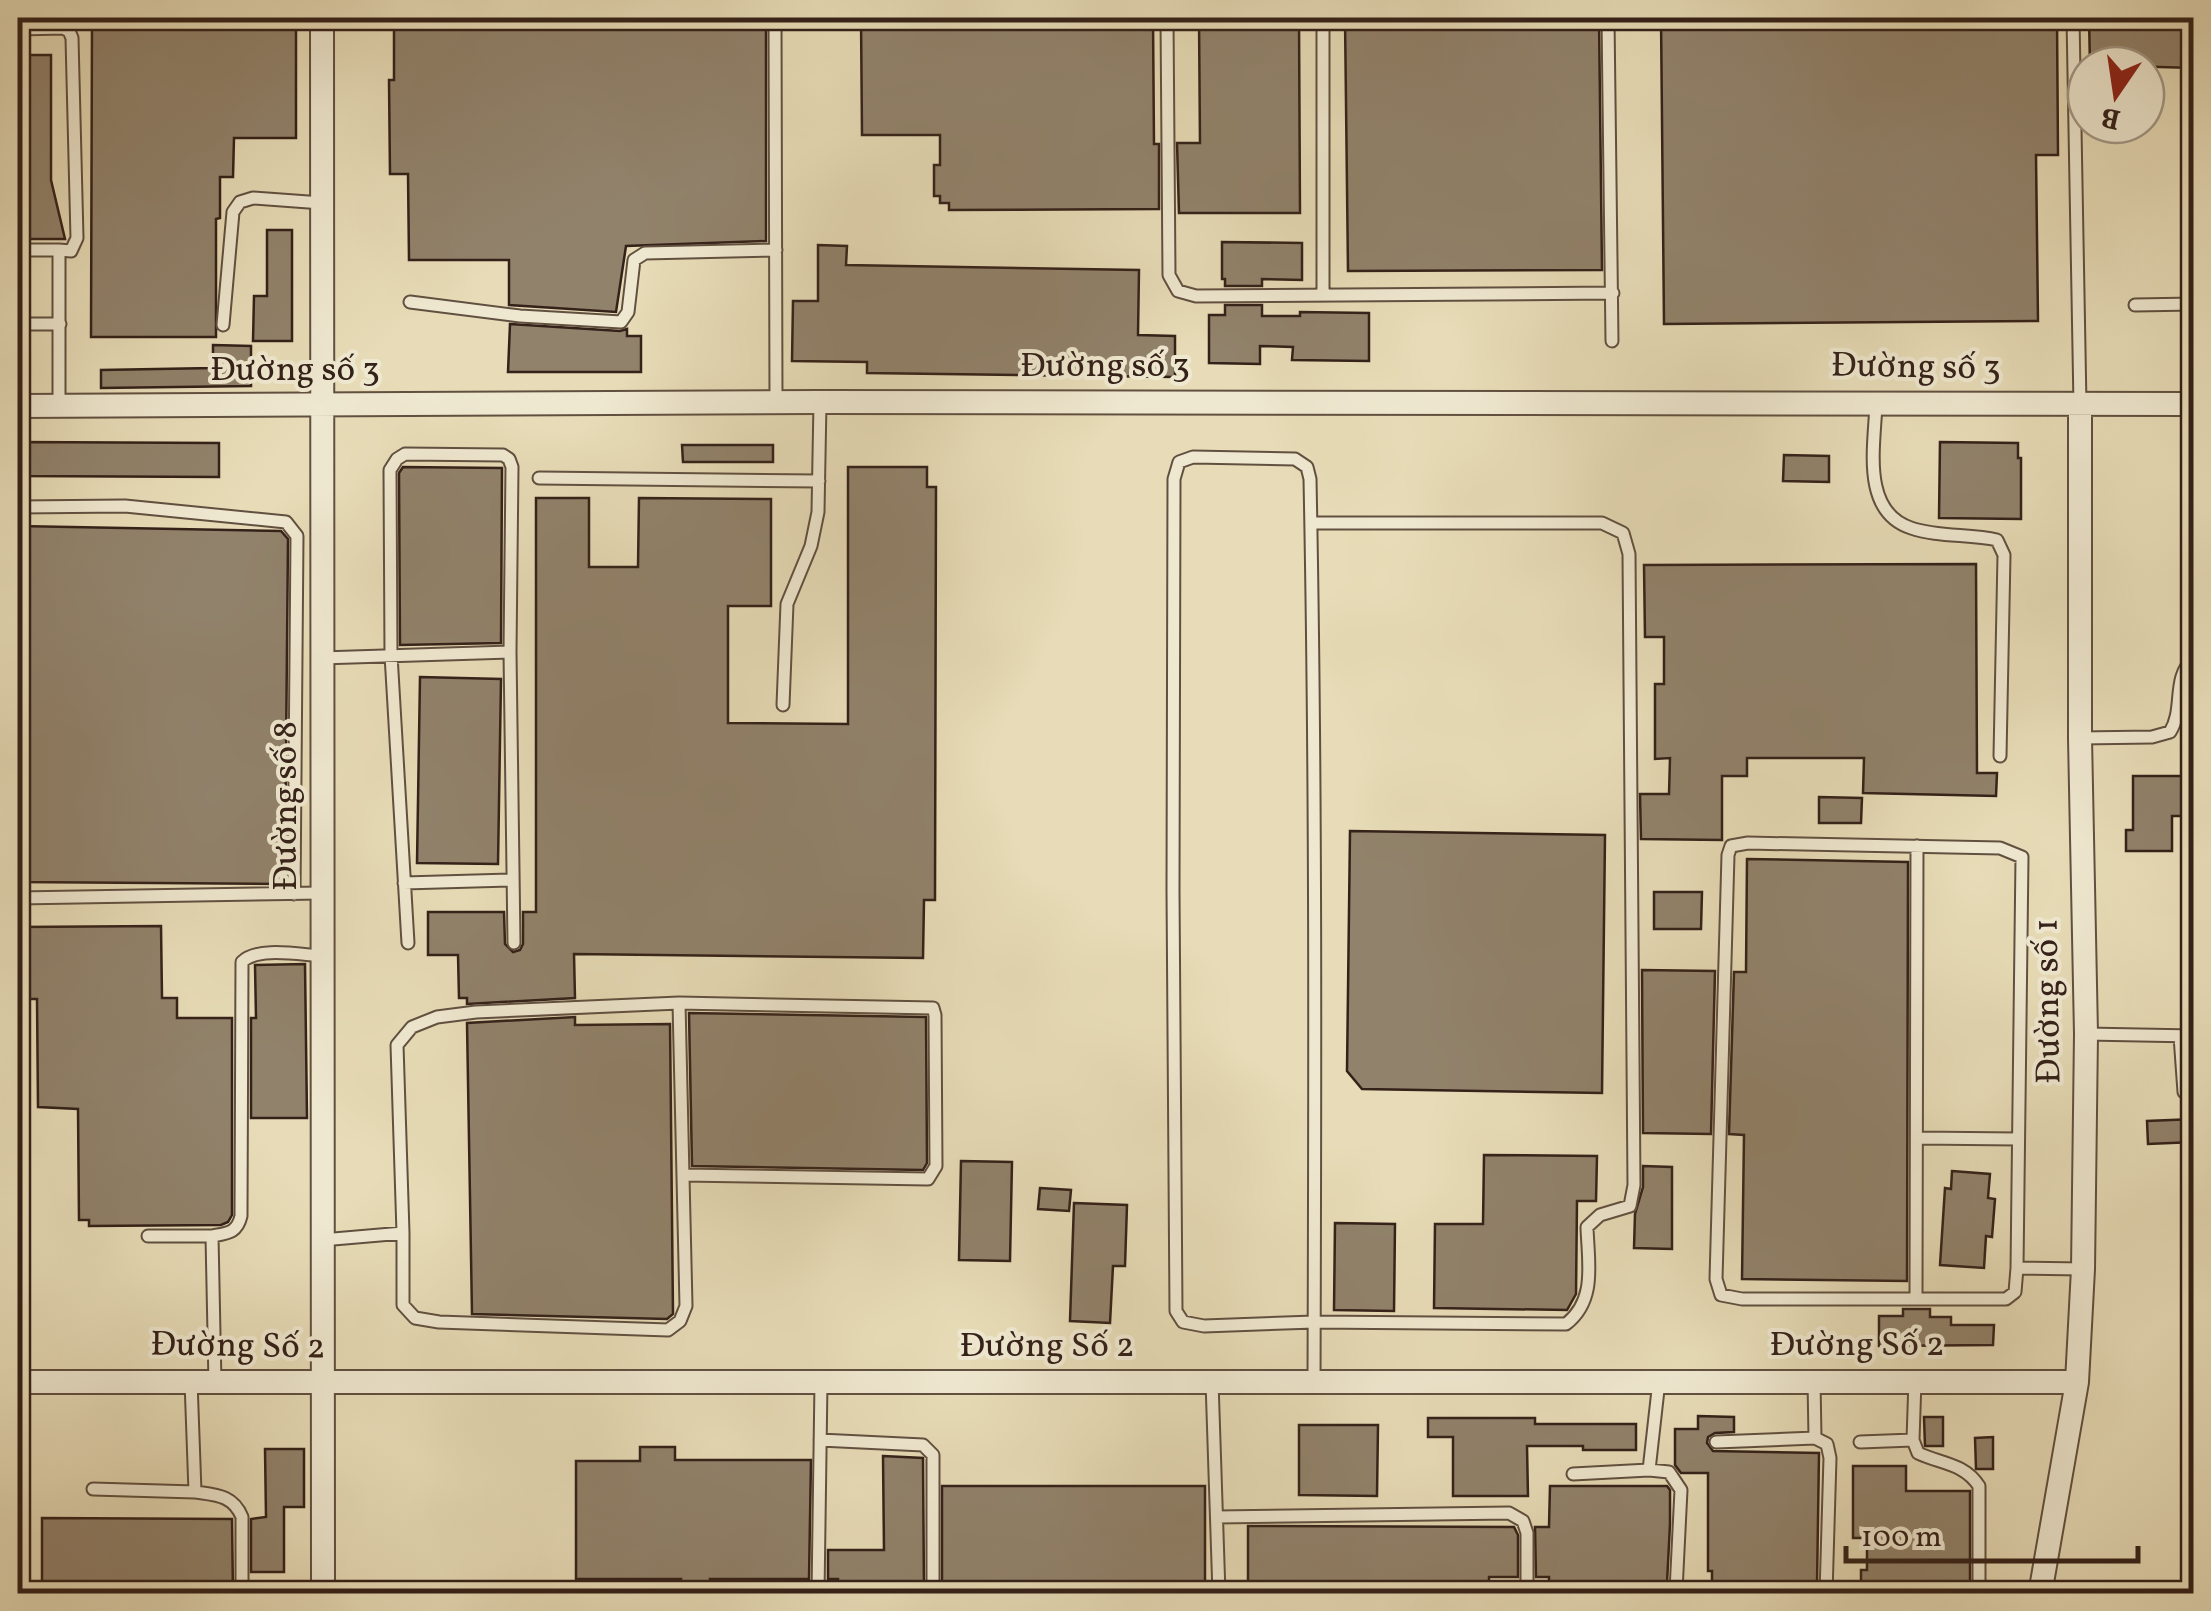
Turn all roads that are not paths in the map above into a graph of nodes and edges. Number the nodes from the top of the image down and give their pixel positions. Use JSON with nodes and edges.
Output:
{"nodes":[{"id":1,"x":322,"y":18,"type":"edge"},
{"id":2,"x":775,"y":18,"type":"edge"},
{"id":3,"x":1168,"y":18,"type":"edge"},
{"id":4,"x":1323,"y":18,"type":"edge"},
{"id":5,"x":1608,"y":18,"type":"edge"},
{"id":6,"x":2073,"y":18,"type":"edge"},
{"id":7,"x":18,"y":29,"type":"edge"},
{"id":8,"x":322,"y":203,"type":"junction"},
{"id":9,"x":18,"y":250,"type":"edge"},
{"id":10,"x":59,"y":250,"type":"junction"},
{"id":11,"x":776,"y":250,"type":"junction"},
{"id":12,"x":1323,"y":294,"type":"junction"},
{"id":13,"x":1613,"y":294,"type":"junction"},
{"id":14,"x":410,"y":302,"type":"dead end"},
{"id":15,"x":2135,"y":304,"type":"dead end"},
{"id":16,"x":2194,"y":304,"type":"edge"},
{"id":17,"x":18,"y":324,"type":"edge"},
{"id":18,"x":60,"y":324,"type":"junction"},
{"id":19,"x":223,"y":325,"type":"dead end"},
{"id":20,"x":1612,"y":341,"type":"dead end"},
{"id":21,"x":820,"y":402,"type":"junction"},
{"id":22,"x":1876,"y":402,"type":"junction"},
{"id":23,"x":776,"y":404,"type":"junction"},
{"id":24,"x":2194,"y":404,"type":"edge"},
{"id":25,"x":2080,"y":405,"type":"junction"},
{"id":26,"x":18,"y":406,"type":"edge"},
{"id":27,"x":59,"y":406,"type":"junction"},
{"id":28,"x":322,"y":406,"type":"junction"},
{"id":29,"x":539,"y":478,"type":"dead end"},
{"id":30,"x":819,"y":481,"type":"junction"},
{"id":31,"x":18,"y":507,"type":"edge"},
{"id":32,"x":1311,"y":523,"type":"junction"},
{"id":33,"x":510,"y":652,"type":"junction"},
{"id":34,"x":391,"y":655,"type":"junction"},
{"id":35,"x":322,"y":658,"type":"junction"},
{"id":36,"x":2194,"y":658,"type":"edge"},
{"id":37,"x":782,"y":705,"type":"dead end"},
{"id":38,"x":2080,"y":738,"type":"junction"},
{"id":39,"x":2000,"y":756,"type":"dead end"},
{"id":40,"x":1917,"y":846,"type":"junction"},
{"id":41,"x":512,"y":880,"type":"junction"},
{"id":42,"x":404,"y":883,"type":"junction"},
{"id":43,"x":322,"y":893,"type":"junction"},
{"id":44,"x":294,"y":894,"type":"junction"},
{"id":45,"x":18,"y":898,"type":"edge"},
{"id":46,"x":408,"y":943,"type":"dead end"},
{"id":47,"x":514,"y":943,"type":"dead end"},
{"id":48,"x":323,"y":956,"type":"junction"},
{"id":49,"x":679,"y":1003,"type":"junction"},
{"id":50,"x":2086,"y":1034,"type":"junction"},
{"id":51,"x":2187,"y":1036,"type":"edge"},
{"id":52,"x":2194,"y":1098,"type":"edge"},
{"id":53,"x":1917,"y":1138,"type":"junction"},
{"id":54,"x":2018,"y":1138,"type":"junction"},
{"id":55,"x":683,"y":1175,"type":"junction"},
{"id":56,"x":403,"y":1233,"type":"junction"},
{"id":57,"x":148,"y":1236,"type":"dead end"},
{"id":58,"x":212,"y":1236,"type":"junction"},
{"id":59,"x":322,"y":1240,"type":"junction"},
{"id":60,"x":2017,"y":1268,"type":"junction"},
{"id":61,"x":2083,"y":1269,"type":"junction"},
{"id":62,"x":1916,"y":1298,"type":"junction"},
{"id":63,"x":1314,"y":1322,"type":"junction"},
{"id":64,"x":1915,"y":1380,"type":"junction"},
{"id":65,"x":191,"y":1381,"type":"junction"},
{"id":66,"x":1212,"y":1381,"type":"junction"},
{"id":67,"x":18,"y":1382,"type":"edge"},
{"id":68,"x":821,"y":1382,"type":"junction"},
{"id":69,"x":1659,"y":1382,"type":"junction"},
{"id":70,"x":1814,"y":1382,"type":"junction"},
{"id":71,"x":2077,"y":1382,"type":"junction"},
{"id":72,"x":216,"y":1383,"type":"junction"},
{"id":73,"x":322,"y":1383,"type":"junction"},
{"id":74,"x":1314,"y":1384,"type":"junction"},
{"id":75,"x":1815,"y":1438,"type":"junction"},
{"id":76,"x":820,"y":1440,"type":"junction"},
{"id":77,"x":1913,"y":1440,"type":"junction"},
{"id":78,"x":1716,"y":1442,"type":"dead end"},
{"id":79,"x":1860,"y":1442,"type":"dead end"},
{"id":80,"x":1649,"y":1470,"type":"junction"},
{"id":81,"x":1573,"y":1474,"type":"dead end"},
{"id":82,"x":93,"y":1489,"type":"dead end"},
{"id":83,"x":195,"y":1492,"type":"junction"},
{"id":84,"x":1217,"y":1517,"type":"junction"},
{"id":85,"x":1676,"y":1591,"type":"dead end"},
{"id":86,"x":242,"y":1594,"type":"edge"},
{"id":87,"x":323,"y":1594,"type":"edge"},
{"id":88,"x":818,"y":1594,"type":"edge"},
{"id":89,"x":933,"y":1594,"type":"edge"},
{"id":90,"x":1219,"y":1594,"type":"edge"},
{"id":91,"x":1527,"y":1594,"type":"edge"},
{"id":92,"x":1826,"y":1594,"type":"edge"},
{"id":93,"x":1979,"y":1594,"type":"edge"},
{"id":94,"x":2040,"y":1594,"type":"edge"}],
"edges":[{"from":1,"to":8,"type":"street","name":"Đường số 8"},
{"from":2,"to":11,"type":"lane"},
{"from":3,"to":12,"type":"lane"},
{"from":4,"to":12,"type":"lane"},
{"from":5,"to":13,"type":"lane"},
{"from":6,"to":25,"type":"lane"},
{"from":7,"to":10,"type":"lane"},
{"from":8,"to":19,"type":"lane"},
{"from":8,"to":28,"type":"street","name":"Đường số 8"},
{"from":9,"to":10,"type":"lane"},
{"from":10,"to":18,"type":"lane"},
{"from":11,"to":14,"type":"lane"},
{"from":11,"to":23,"type":"lane"},
{"from":12,"to":13,"type":"lane"},
{"from":13,"to":20,"type":"lane"},
{"from":15,"to":16,"type":"lane"},
{"from":17,"to":18,"type":"lane"},
{"from":18,"to":27,"type":"lane"},
{"from":21,"to":22,"type":"street","name":"Đường số 3"},
{"from":21,"to":23,"type":"street","name":"Đường số 3"},
{"from":21,"to":30,"type":"lane"},
{"from":22,"to":25,"type":"street","name":"Đường số 3"},
{"from":22,"to":39,"type":"lane"},
{"from":23,"to":28,"type":"street","name":"Đường số 3"},
{"from":24,"to":25,"type":"street","name":"Đường số 3"},
{"from":25,"to":38,"type":"street","name":"Đường số 1"},
{"from":26,"to":27,"type":"street","name":"Đường số 3"},
{"from":27,"to":28,"type":"street","name":"Đường số 3"},
{"from":28,"to":35,"type":"street","name":"Đường số 8"},
{"from":29,"to":30,"type":"lane"},
{"from":30,"to":37,"type":"lane"},
{"from":31,"to":44,"type":"lane"},
{"from":32,"to":63,"type":"lane"},
{"from":32,"to":63,"type":"lane"},
{"from":32,"to":63,"type":"lane"},
{"from":33,"to":34,"type":"lane"},
{"from":33,"to":34,"type":"lane"},
{"from":33,"to":41,"type":"lane"},
{"from":34,"to":35,"type":"lane"},
{"from":34,"to":42,"type":"lane"},
{"from":35,"to":43,"type":"street","name":"Đường số 8"},
{"from":36,"to":38,"type":"lane"},
{"from":38,"to":50,"type":"street","name":"Đường số 1"},
{"from":40,"to":53,"type":"lane"},
{"from":40,"to":54,"type":"lane"},
{"from":40,"to":62,"type":"lane"},
{"from":41,"to":42,"type":"lane"},
{"from":41,"to":47,"type":"lane"},
{"from":42,"to":46,"type":"lane"},
{"from":43,"to":44,"type":"lane"},
{"from":43,"to":48,"type":"street","name":"Đường số 8"},
{"from":44,"to":45,"type":"lane"},
{"from":48,"to":58,"type":"lane"},
{"from":48,"to":59,"type":"street","name":"Đường số 8"},
{"from":49,"to":55,"type":"lane"},
{"from":49,"to":55,"type":"lane"},
{"from":49,"to":56,"type":"lane"},
{"from":50,"to":51,"type":"lane"},
{"from":50,"to":61,"type":"street","name":"Đường số 1"},
{"from":51,"to":52,"type":"lane"},
{"from":53,"to":54,"type":"lane"},
{"from":53,"to":62,"type":"lane"},
{"from":54,"to":60,"type":"lane"},
{"from":55,"to":56,"type":"lane"},
{"from":56,"to":59,"type":"lane"},
{"from":57,"to":58,"type":"lane"},
{"from":58,"to":72,"type":"lane"},
{"from":59,"to":73,"type":"street","name":"Đường số 8"},
{"from":60,"to":61,"type":"lane"},
{"from":60,"to":62,"type":"lane"},
{"from":61,"to":71,"type":"street","name":"Đường số 1"},
{"from":63,"to":74,"type":"lane"},
{"from":64,"to":70,"type":"street","name":"Đường Số 2"},
{"from":64,"to":71,"type":"street","name":"Đường Số 2"},
{"from":64,"to":77,"type":"lane"},
{"from":65,"to":67,"type":"street","name":"Đường Số 2"},
{"from":65,"to":72,"type":"street","name":"Đường Số 2"},
{"from":65,"to":83,"type":"lane"},
{"from":66,"to":68,"type":"street","name":"Đường Số 2"},
{"from":66,"to":74,"type":"street","name":"Đường Số 2"},
{"from":66,"to":84,"type":"lane"},
{"from":68,"to":73,"type":"street","name":"Đường Số 2"},
{"from":68,"to":76,"type":"lane"},
{"from":69,"to":70,"type":"street","name":"Đường Số 2"},
{"from":69,"to":74,"type":"street","name":"Đường Số 2"},
{"from":69,"to":80,"type":"lane"},
{"from":70,"to":75,"type":"lane"},
{"from":71,"to":94,"type":"street","name":"Đường số 1"},
{"from":72,"to":73,"type":"street","name":"Đường Số 2"},
{"from":73,"to":87,"type":"street","name":"Đường số 8"},
{"from":75,"to":78,"type":"lane"},
{"from":75,"to":92,"type":"lane"},
{"from":76,"to":88,"type":"lane"},
{"from":76,"to":89,"type":"lane"},
{"from":77,"to":79,"type":"lane"},
{"from":77,"to":93,"type":"lane"},
{"from":80,"to":81,"type":"lane"},
{"from":80,"to":85,"type":"lane"},
{"from":82,"to":83,"type":"lane"},
{"from":83,"to":86,"type":"lane"},
{"from":84,"to":90,"type":"lane"},
{"from":84,"to":91,"type":"lane"}]}
